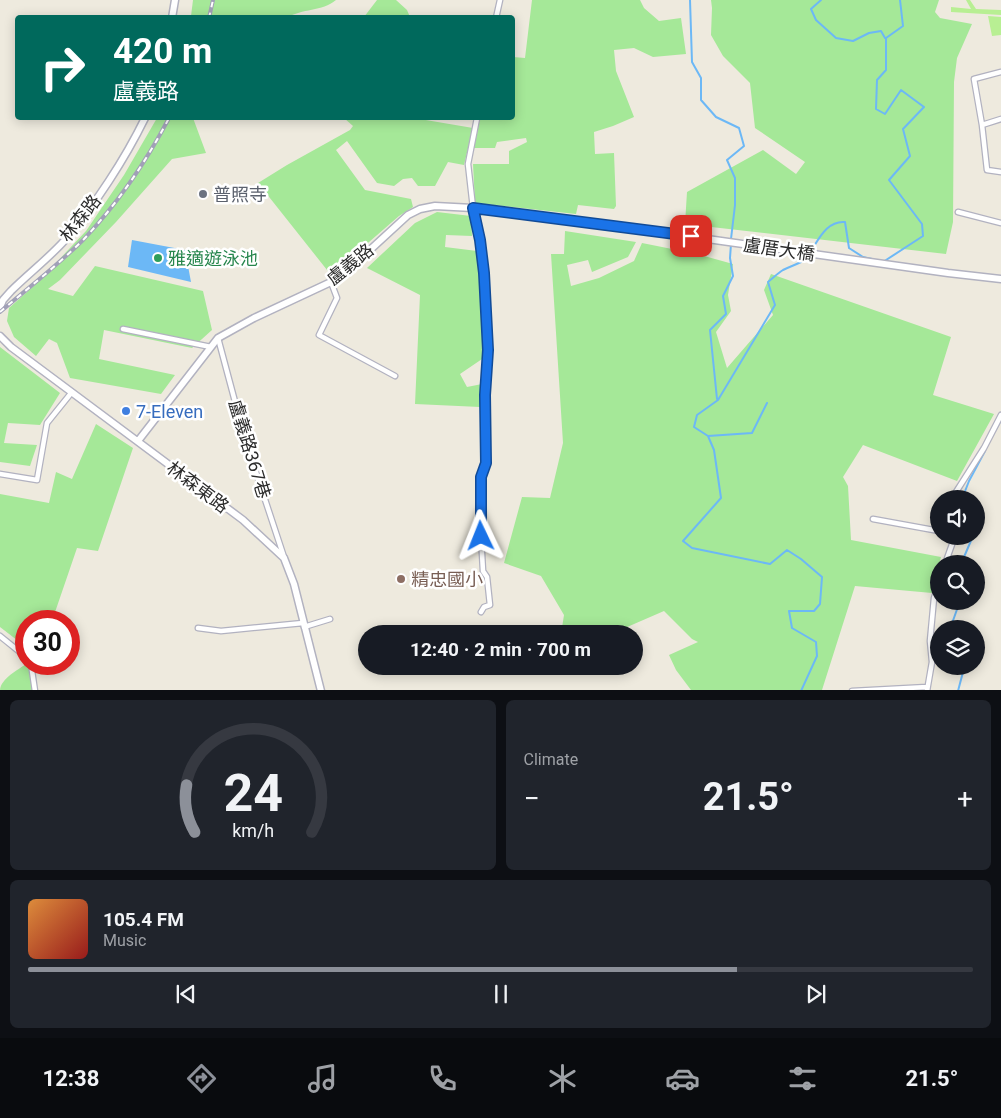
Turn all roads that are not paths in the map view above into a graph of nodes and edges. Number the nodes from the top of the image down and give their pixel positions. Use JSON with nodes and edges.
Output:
{"nodes":[{"id":1,"x":175,"y":0,"type":"edge"},
{"id":2,"x":500,"y":0,"type":"edge"},
{"id":3,"x":172,"y":15,"type":"edge"},
{"id":4,"x":497,"y":15,"type":"edge"},
{"id":5,"x":1001,"y":72,"type":"edge"},
{"id":6,"x":1001,"y":119,"type":"edge"},
{"id":7,"x":144,"y":120,"type":"edge"},
{"id":8,"x":477,"y":120,"type":"edge"},
{"id":9,"x":982,"y":125,"type":"junction"},
{"id":10,"x":1001,"y":172,"type":"edge"},
{"id":11,"x":473,"y":208,"type":"junction"},
{"id":12,"x":958,"y":212,"type":"dead end"},
{"id":13,"x":1001,"y":223,"type":"edge"},
{"id":14,"x":610,"y":225,"type":"joint"},
{"id":15,"x":1001,"y":279,"type":"edge"},
{"id":16,"x":331,"y":282,"type":"junction"},
{"id":17,"x":0,"y":308,"type":"edge"},
{"id":18,"x":123,"y":329,"type":"dead end"},
{"id":19,"x":0,"y":336,"type":"edge"},
{"id":20,"x":218,"y":338,"type":"junction"},
{"id":21,"x":211,"y":347,"type":"junction"},
{"id":22,"x":395,"y":376,"type":"dead end"},
{"id":23,"x":72,"y":392,"type":"junction"},
{"id":24,"x":1001,"y":415,"type":"edge"},
{"id":25,"x":138,"y":441,"type":"junction"},
{"id":26,"x":0,"y":474,"type":"edge"},
{"id":27,"x":957,"y":490,"type":"edge"},
{"id":28,"x":873,"y":519,"type":"dead end"},
{"id":29,"x":930,"y":529,"type":"edge"},
{"id":30,"x":284,"y":558,"type":"junction"},
{"id":31,"x":933,"y":610,"type":"edge"},
{"id":32,"x":481,"y":612,"type":"dead end"},
{"id":33,"x":330,"y":619,"type":"dead end"},
{"id":34,"x":304,"y":625,"type":"junction"},
{"id":35,"x":198,"y":628,"type":"dead end"},
{"id":36,"x":0,"y":636,"type":"edge"},
{"id":37,"x":15,"y":648,"type":"edge"},
{"id":38,"x":33,"y":675,"type":"edge"},
{"id":39,"x":927,"y":689,"type":"edge"},
{"id":40,"x":35,"y":690,"type":"edge"},
{"id":41,"x":321,"y":690,"type":"edge"},
{"id":42,"x":852,"y":690,"type":"edge"}],
"edges":[{"from":1,"to":3,"type":"street"},
{"from":2,"to":4,"type":"street"},
{"from":5,"to":9,"type":"street"},
{"from":6,"to":9,"type":"street"},
{"from":7,"to":17,"type":"street","name":"林森路"},
{"from":8,"to":11,"type":"street"},
{"from":9,"to":10,"type":"street"},
{"from":11,"to":14,"type":"street","name":"盧義路"},
{"from":11,"to":16,"type":"street","name":"盧義路"},
{"from":11,"to":32,"type":"street"},
{"from":12,"to":13,"type":"street"},
{"from":14,"to":15,"type":"street","name":"盧厝大橋"},
{"from":16,"to":20,"type":"street","name":"盧義路"},
{"from":16,"to":22,"type":"street"},
{"from":18,"to":21,"type":"street"},
{"from":19,"to":23,"type":"street","name":"林森東路"},
{"from":20,"to":21,"type":"street","name":"盧義路"},
{"from":20,"to":30,"type":"street","name":"盧義路367巷"},
{"from":21,"to":25,"type":"street","name":"盧義路"},
{"from":23,"to":25,"type":"street","name":"林森東路"},
{"from":23,"to":26,"type":"street"},
{"from":24,"to":27,"type":"street"},
{"from":25,"to":30,"type":"street","name":"林森東路"},
{"from":28,"to":29,"type":"street"},
{"from":30,"to":34,"type":"street","name":"林森東路"},
{"from":31,"to":39,"type":"street"},
{"from":33,"to":34,"type":"street"},
{"from":34,"to":35,"type":"street"},
{"from":34,"to":41,"type":"street","name":"林森東路"},
{"from":36,"to":37,"type":"street"},
{"from":38,"to":40,"type":"street"},
{"from":39,"to":42,"type":"street"}]}
